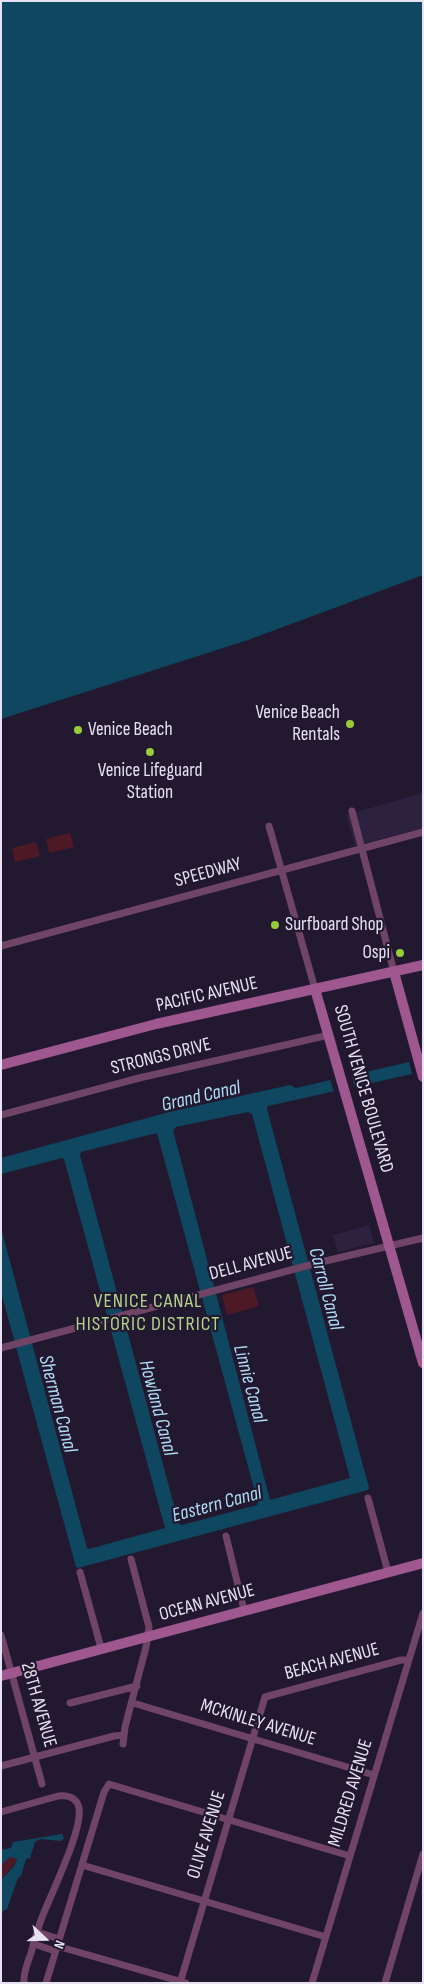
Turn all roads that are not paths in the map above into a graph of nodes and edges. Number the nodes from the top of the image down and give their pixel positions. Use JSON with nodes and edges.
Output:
{"nodes":[{"id":1,"x":352,"y":811,"type":"dead end"},
{"id":2,"x":269,"y":826,"type":"dead end"},
{"id":3,"x":423,"y":832,"type":"edge"},
{"id":4,"x":361,"y":849,"type":"junction"},
{"id":5,"x":283,"y":870,"type":"junction"},
{"id":6,"x":1,"y":946,"type":"edge"},
{"id":7,"x":423,"y":965,"type":"edge"},
{"id":8,"x":394,"y":972,"type":"junction"},
{"id":9,"x":315,"y":989,"type":"junction"},
{"id":10,"x":329,"y":1035,"type":"junction"},
{"id":11,"x":1,"y":1065,"type":"edge"},
{"id":12,"x":421,"y":1066,"type":"edge"},
{"id":13,"x":423,"y":1077,"type":"edge"},
{"id":14,"x":1,"y":1115,"type":"edge"},
{"id":15,"x":423,"y":1238,"type":"edge"},
{"id":16,"x":388,"y":1246,"type":"junction"},
{"id":17,"x":4,"y":1347,"type":"edge"},
{"id":18,"x":423,"y":1363,"type":"edge"},
{"id":19,"x":368,"y":1498,"type":"dead end"},
{"id":20,"x":226,"y":1536,"type":"dead end"},
{"id":21,"x":131,"y":1559,"type":"dead end"},
{"id":22,"x":423,"y":1563,"type":"edge"},
{"id":23,"x":80,"y":1572,"type":"dead end"},
{"id":24,"x":388,"y":1572,"type":"junction"},
{"id":25,"x":244,"y":1610,"type":"junction"},
{"id":26,"x":423,"y":1613,"type":"edge"},
{"id":27,"x":1,"y":1635,"type":"edge"},
{"id":28,"x":148,"y":1637,"type":"junction"},
{"id":29,"x":101,"y":1648,"type":"junction"},
{"id":30,"x":408,"y":1660,"type":"junction"},
{"id":31,"x":12,"y":1673,"type":"junction"},
{"id":32,"x":1,"y":1676,"type":"edge"},
{"id":33,"x":137,"y":1686,"type":"junction"},
{"id":34,"x":265,"y":1697,"type":"joint"},
{"id":35,"x":70,"y":1703,"type":"dead end"},
{"id":36,"x":133,"y":1703,"type":"junction"},
{"id":37,"x":124,"y":1735,"type":"junction"},
{"id":38,"x":253,"y":1738,"type":"junction"},
{"id":39,"x":123,"y":1744,"type":"dead end"},
{"id":40,"x":35,"y":1757,"type":"junction"},
{"id":41,"x":1,"y":1766,"type":"edge"},
{"id":42,"x":374,"y":1775,"type":"junction"},
{"id":43,"x":42,"y":1784,"type":"dead end"},
{"id":44,"x":1,"y":1812,"type":"edge"},
{"id":45,"x":229,"y":1820,"type":"junction"},
{"id":46,"x":423,"y":1854,"type":"edge"},
{"id":47,"x":350,"y":1856,"type":"junction"},
{"id":48,"x":82,"y":1865,"type":"junction"},
{"id":49,"x":204,"y":1902,"type":"junction"},
{"id":50,"x":37,"y":1932,"type":"junction"},
{"id":51,"x":326,"y":1937,"type":"junction"},
{"id":52,"x":34,"y":1944,"type":"junction"},
{"id":53,"x":57,"y":1945,"type":"junction"},
{"id":54,"x":182,"y":1982,"type":"edge"},
{"id":55,"x":24,"y":1983,"type":"edge"},
{"id":56,"x":46,"y":1983,"type":"edge"},
{"id":57,"x":312,"y":1983,"type":"edge"},
{"id":58,"x":385,"y":1983,"type":"edge"}],
"edges":[{"from":1,"to":4,"type":"street"},
{"from":2,"to":5,"type":"street","name":"SOUTH VENICE BOULEVARD"},
{"from":3,"to":4,"type":"street","name":"SPEEDWAY"},
{"from":4,"to":5,"type":"street","name":"SPEEDWAY"},
{"from":4,"to":8,"type":"street"},
{"from":5,"to":6,"type":"street","name":"SPEEDWAY"},
{"from":5,"to":9,"type":"street","name":"SOUTH VENICE BOULEVARD"},
{"from":7,"to":8,"type":"main road","name":"PACIFIC AVENUE"},
{"from":8,"to":9,"type":"main road","name":"PACIFIC AVENUE"},
{"from":8,"to":12,"type":"main road"},
{"from":9,"to":10,"type":"main road","name":"SOUTH VENICE BOULEVARD"},
{"from":9,"to":11,"type":"main road","name":"PACIFIC AVENUE"},
{"from":10,"to":14,"type":"street","name":"STRONGS DRIVE"},
{"from":10,"to":16,"type":"main road","name":"SOUTH VENICE BOULEVARD"},
{"from":12,"to":13,"type":"main road"},
{"from":15,"to":16,"type":"street","name":"DELL AVENUE"},
{"from":16,"to":17,"type":"street","name":"DELL AVENUE"},
{"from":16,"to":18,"type":"main road","name":"SOUTH VENICE BOULEVARD"},
{"from":19,"to":24,"type":"street"},
{"from":20,"to":25,"type":"street"},
{"from":21,"to":28,"type":"street"},
{"from":22,"to":24,"type":"main road","name":"OCEAN AVENUE"},
{"from":23,"to":29,"type":"street"},
{"from":24,"to":25,"type":"main road","name":"OCEAN AVENUE"},
{"from":25,"to":28,"type":"main road","name":"OCEAN AVENUE"},
{"from":26,"to":30,"type":"street","name":"MILDRED AVENUE"},
{"from":27,"to":31,"type":"street","name":"28TH AVENUE"},
{"from":28,"to":29,"type":"main road","name":"OCEAN AVENUE"},
{"from":28,"to":33,"type":"street"},
{"from":29,"to":31,"type":"main road","name":"OCEAN AVENUE"},
{"from":30,"to":34,"type":"street","name":"BEACH AVENUE"},
{"from":30,"to":42,"type":"street","name":"MILDRED AVENUE"},
{"from":31,"to":32,"type":"main road","name":"OCEAN AVENUE"},
{"from":31,"to":40,"type":"street","name":"28TH AVENUE"},
{"from":33,"to":35,"type":"street"},
{"from":33,"to":36,"type":"street"},
{"from":34,"to":38,"type":"street","name":"OLIVE AVENUE"},
{"from":36,"to":37,"type":"street"},
{"from":36,"to":38,"type":"street","name":"MCKINLEY AVENUE"},
{"from":37,"to":39,"type":"street"},
{"from":37,"to":40,"type":"street"},
{"from":38,"to":42,"type":"street","name":"MCKINLEY AVENUE"},
{"from":38,"to":45,"type":"street","name":"OLIVE AVENUE"},
{"from":40,"to":41,"type":"street"},
{"from":40,"to":43,"type":"street","name":"28TH AVENUE"},
{"from":42,"to":47,"type":"street","name":"MILDRED AVENUE"},
{"from":44,"to":50,"type":"street"},
{"from":45,"to":47,"type":"street"},
{"from":45,"to":48,"type":"street"},
{"from":45,"to":49,"type":"street","name":"OLIVE AVENUE"},
{"from":46,"to":58,"type":"street"},
{"from":47,"to":51,"type":"street","name":"MILDRED AVENUE"},
{"from":48,"to":49,"type":"street"},
{"from":48,"to":53,"type":"street"},
{"from":49,"to":51,"type":"street"},
{"from":49,"to":54,"type":"street","name":"OLIVE AVENUE"},
{"from":50,"to":52,"type":"street"},
{"from":50,"to":53,"type":"street"},
{"from":51,"to":57,"type":"street","name":"MILDRED AVENUE"},
{"from":52,"to":53,"type":"street"},
{"from":52,"to":55,"type":"street"},
{"from":53,"to":54,"type":"street"},
{"from":53,"to":56,"type":"street"}]}
